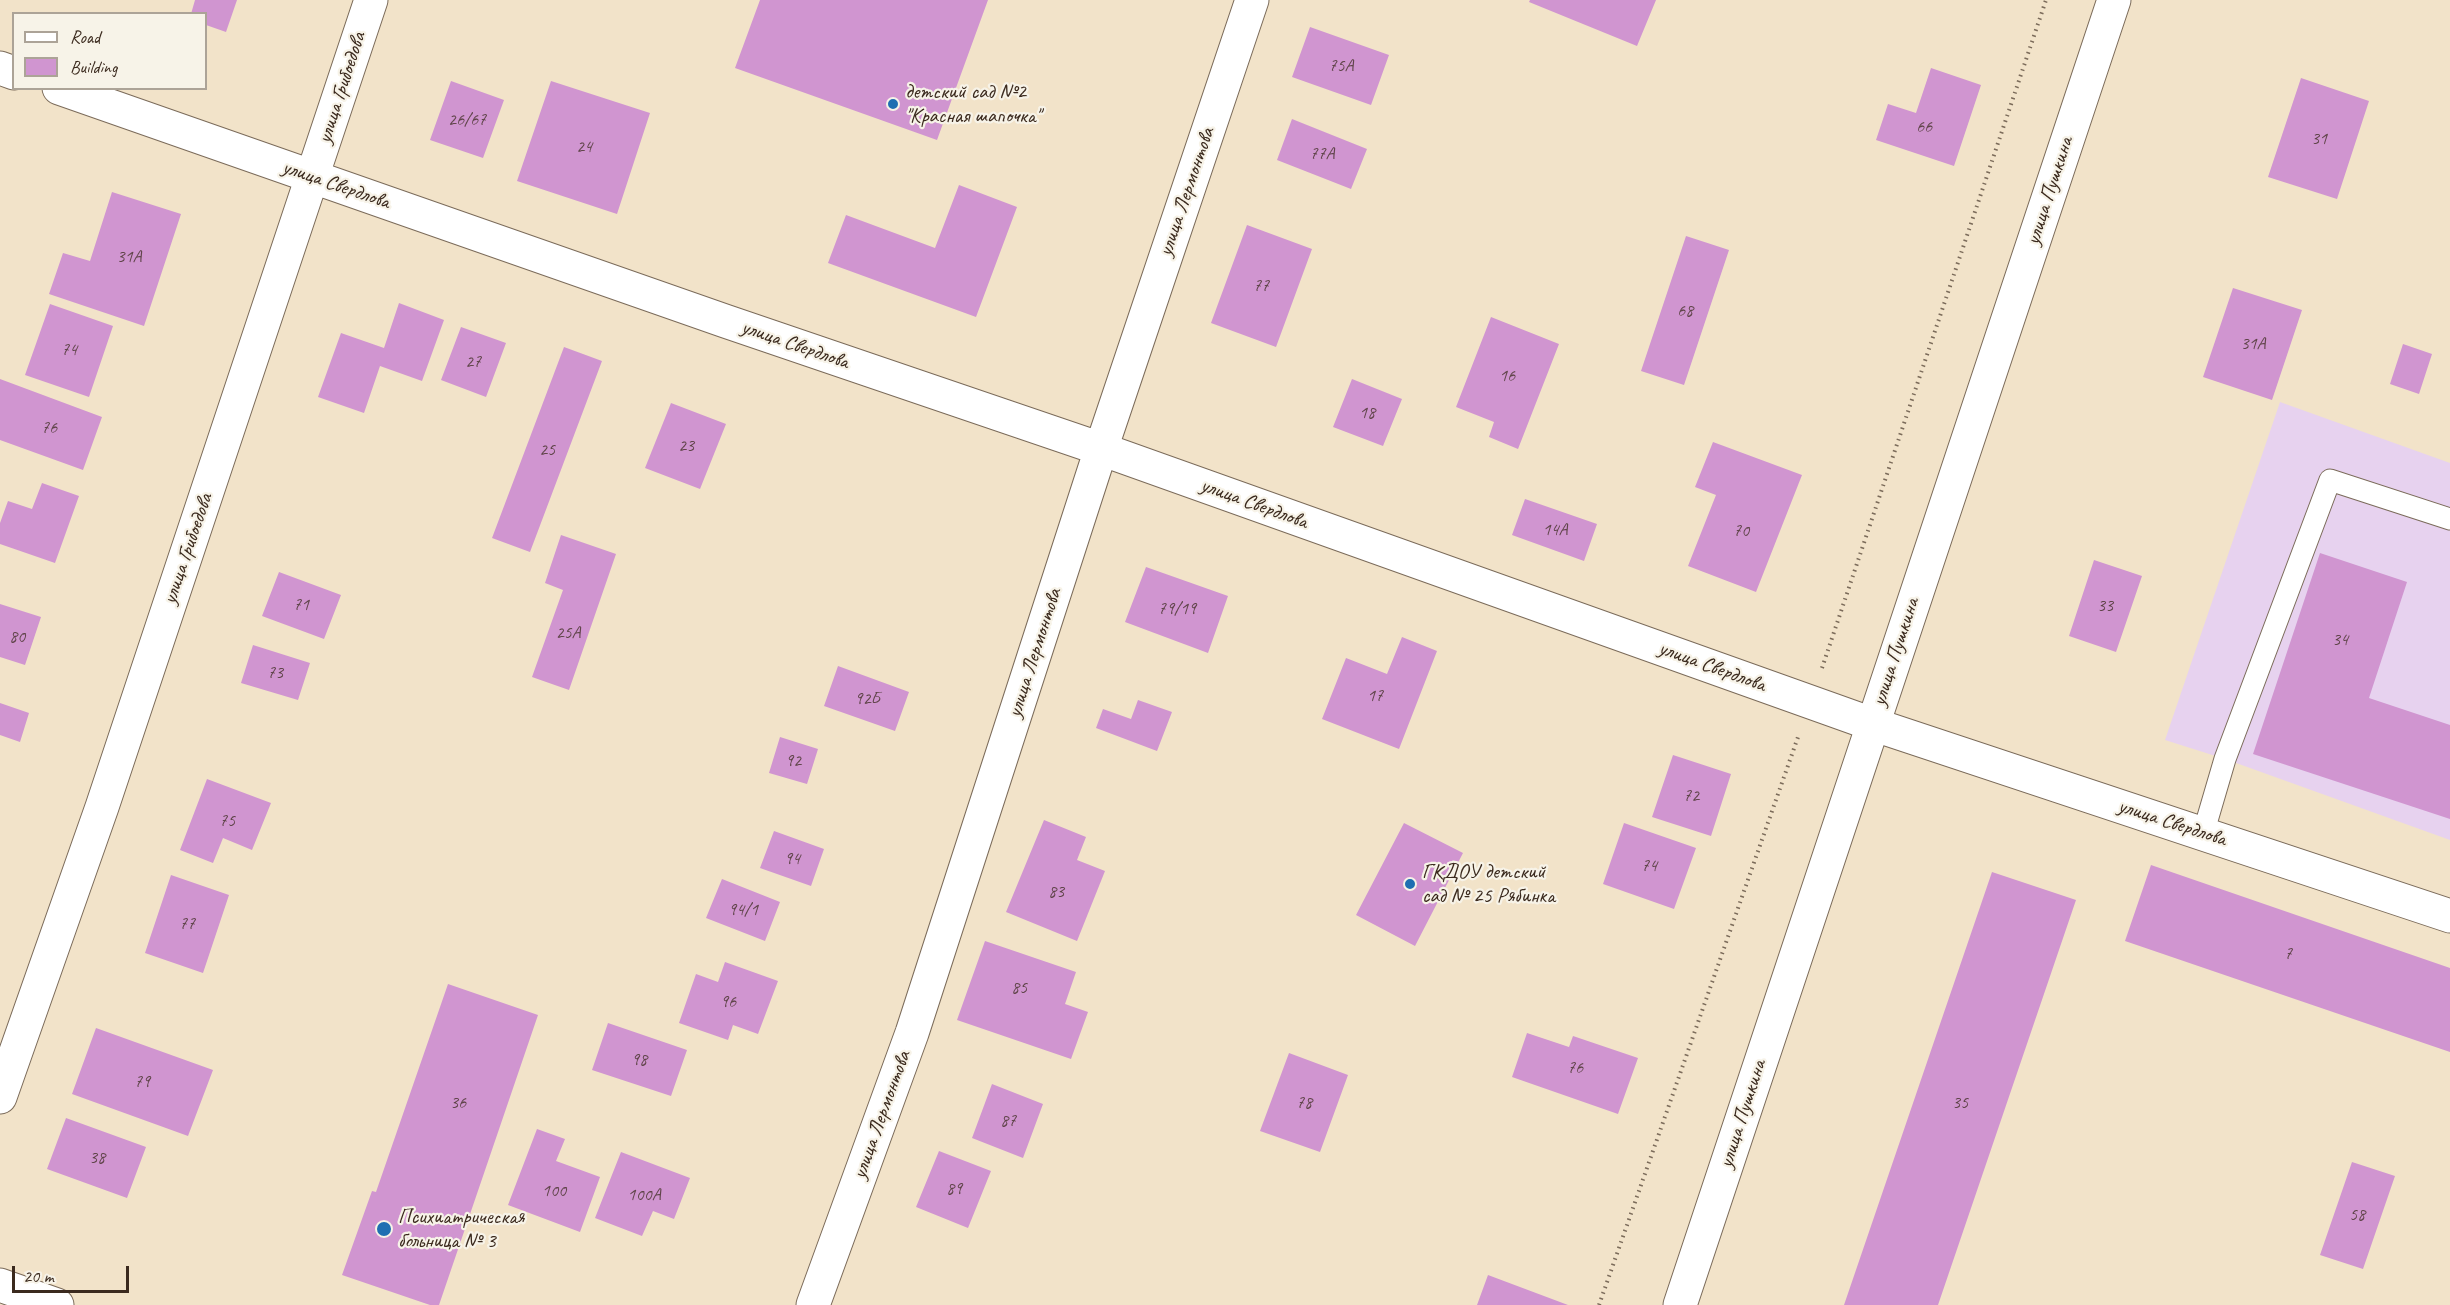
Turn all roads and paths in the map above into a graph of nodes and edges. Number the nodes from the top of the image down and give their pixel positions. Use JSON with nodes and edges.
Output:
{"nodes":[{"id":1,"x":371,"y":0,"type":"edge"},
{"id":2,"x":1252,"y":0,"type":"edge"},
{"id":3,"x":2046,"y":0,"type":"edge"},
{"id":4,"x":2114,"y":0,"type":"edge"},
{"id":5,"x":65,"y":90,"type":"edge"},
{"id":6,"x":313,"y":177,"type":"junction"},
{"id":7,"x":1101,"y":449,"type":"junction"},
{"id":8,"x":2450,"y":519,"type":"edge"},
{"id":9,"x":1810,"y":702,"type":"junction"},
{"id":10,"x":1872,"y":724,"type":"junction"},
{"id":11,"x":2204,"y":834,"type":"junction"},
{"id":12,"x":2450,"y":916,"type":"edge"},
{"id":13,"x":0,"y":1097,"type":"edge"},
{"id":14,"x":0,"y":1285,"type":"edge"},
{"id":15,"x":57,"y":1305,"type":"edge"},
{"id":16,"x":813,"y":1305,"type":"edge"},
{"id":17,"x":1599,"y":1305,"type":"edge"},
{"id":18,"x":1680,"y":1305,"type":"edge"}],
"edges":[{"from":1,"to":6,"type":"street","name":"улица Грибоедова"},
{"from":2,"to":7,"type":"street","name":"улица Лермонтова"},
{"from":3,"to":9,"type":"path"},
{"from":4,"to":10,"type":"street","name":"улица Пушкина"},
{"from":5,"to":6,"type":"street","name":"улица Свердлова"},
{"from":6,"to":7,"type":"street","name":"улица Свердлова"},
{"from":6,"to":13,"type":"street","name":"улица Грибоедова"},
{"from":7,"to":9,"type":"street","name":"улица Свердлова"},
{"from":7,"to":16,"type":"street","name":"улица Лермонтова"},
{"from":8,"to":11,"type":"lane"},
{"from":9,"to":10,"type":"street","name":"улица Свердлова"},
{"from":9,"to":17,"type":"path"},
{"from":10,"to":11,"type":"street","name":"улица Свердлова"},
{"from":10,"to":18,"type":"street","name":"улица Пушкина"},
{"from":11,"to":12,"type":"street","name":"улица Свердлова"},
{"from":14,"to":15,"type":"street"}]}
